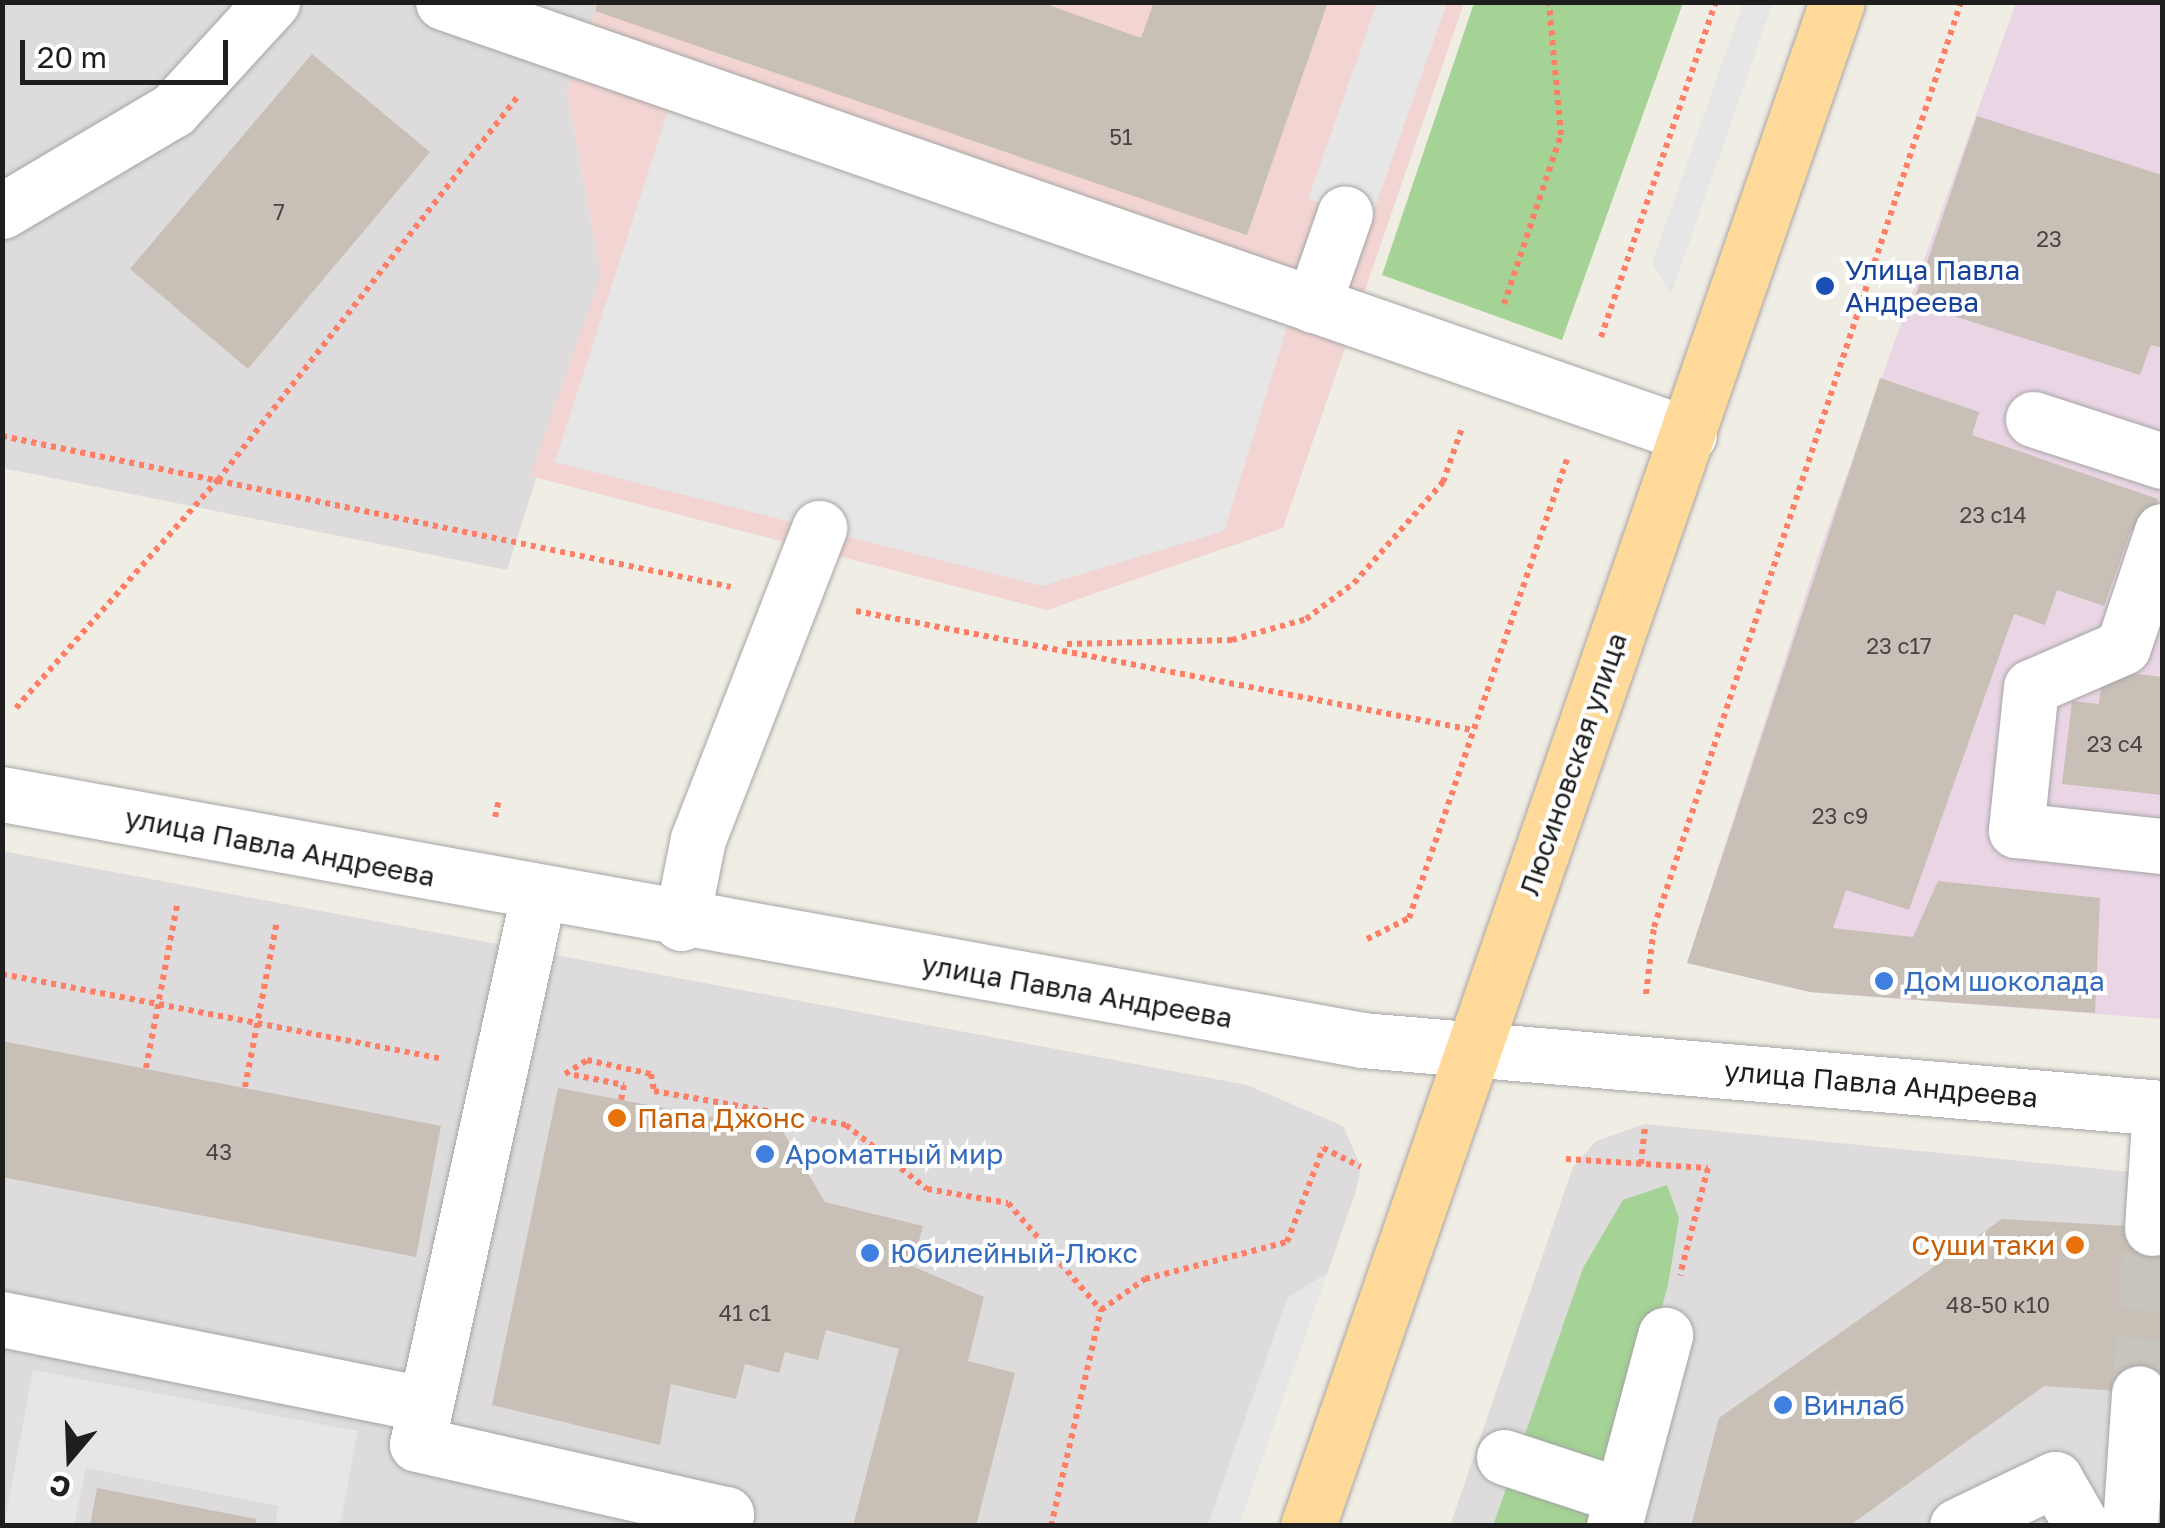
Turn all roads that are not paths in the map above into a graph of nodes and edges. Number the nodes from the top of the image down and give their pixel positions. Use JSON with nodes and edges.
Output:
{"nodes":[{"id":1,"x":272,"y":2,"type":"edge"},
{"id":2,"x":443,"y":2,"type":"edge"},
{"id":3,"x":1837,"y":2,"type":"edge"},
{"id":4,"x":2,"y":211,"type":"edge"},
{"id":5,"x":1345,"y":213,"type":"dead end"},
{"id":6,"x":1313,"y":304,"type":"junction"},
{"id":7,"x":2032,"y":420,"type":"dead end"},
{"id":8,"x":1689,"y":435,"type":"junction"},
{"id":9,"x":2162,"y":461,"type":"edge"},
{"id":10,"x":819,"y":528,"type":"dead end"},
{"id":11,"x":2162,"y":531,"type":"edge"},
{"id":12,"x":2143,"y":649,"type":"edge"},
{"id":13,"x":2,"y":794,"type":"edge"},
{"id":14,"x":2162,"y":846,"type":"edge"},
{"id":15,"x":538,"y":896,"type":"junction"},
{"id":16,"x":681,"y":924,"type":"junction"},
{"id":17,"x":1473,"y":1048,"type":"junction"},
{"id":18,"x":2161,"y":1108,"type":"edge"},
{"id":19,"x":2152,"y":1228,"type":"dead end"},
{"id":20,"x":2,"y":1319,"type":"edge"},
{"id":21,"x":1665,"y":1335,"type":"road end"},
{"id":22,"x":2140,"y":1393,"type":"tunnel mouth"},
{"id":23,"x":425,"y":1404,"type":"junction"},
{"id":24,"x":1504,"y":1456,"type":"dead end"},
{"id":25,"x":1618,"y":1511,"type":"edge"},
{"id":26,"x":723,"y":1526,"type":"edge"},
{"id":27,"x":1308,"y":1526,"type":"edge"},
{"id":28,"x":1957,"y":1526,"type":"edge"},
{"id":29,"x":2082,"y":1526,"type":"edge"},
{"id":30,"x":2130,"y":1526,"type":"edge"}],
"edges":[{"from":1,"to":4,"type":"street"},
{"from":2,"to":6,"type":"street"},
{"from":3,"to":8,"type":"main road","name":"Люсиновская улица"},
{"from":5,"to":6,"type":"street"},
{"from":6,"to":8,"type":"street"},
{"from":7,"to":9,"type":"street"},
{"from":8,"to":17,"type":"main road","name":"Люсиновская улица"},
{"from":10,"to":16,"type":"street"},
{"from":11,"to":12,"type":"street"},
{"from":12,"to":14,"type":"street"},
{"from":13,"to":15,"type":"street","name":"улица Павла Андреева"},
{"from":15,"to":16,"type":"street","name":"улица Павла Андреева"},
{"from":15,"to":23,"type":"street"},
{"from":16,"to":17,"type":"street","name":"улица Павла Андреева"},
{"from":17,"to":18,"type":"street","name":"улица Павла Андреева"},
{"from":17,"to":27,"type":"main road","name":"Люсиновская улица"},
{"from":18,"to":19,"type":"street"},
{"from":20,"to":23,"type":"street"},
{"from":21,"to":25,"type":"street"},
{"from":22,"to":30,"type":"street"},
{"from":23,"to":26,"type":"street"},
{"from":24,"to":25,"type":"street"},
{"from":28,"to":29,"type":"street"}]}
